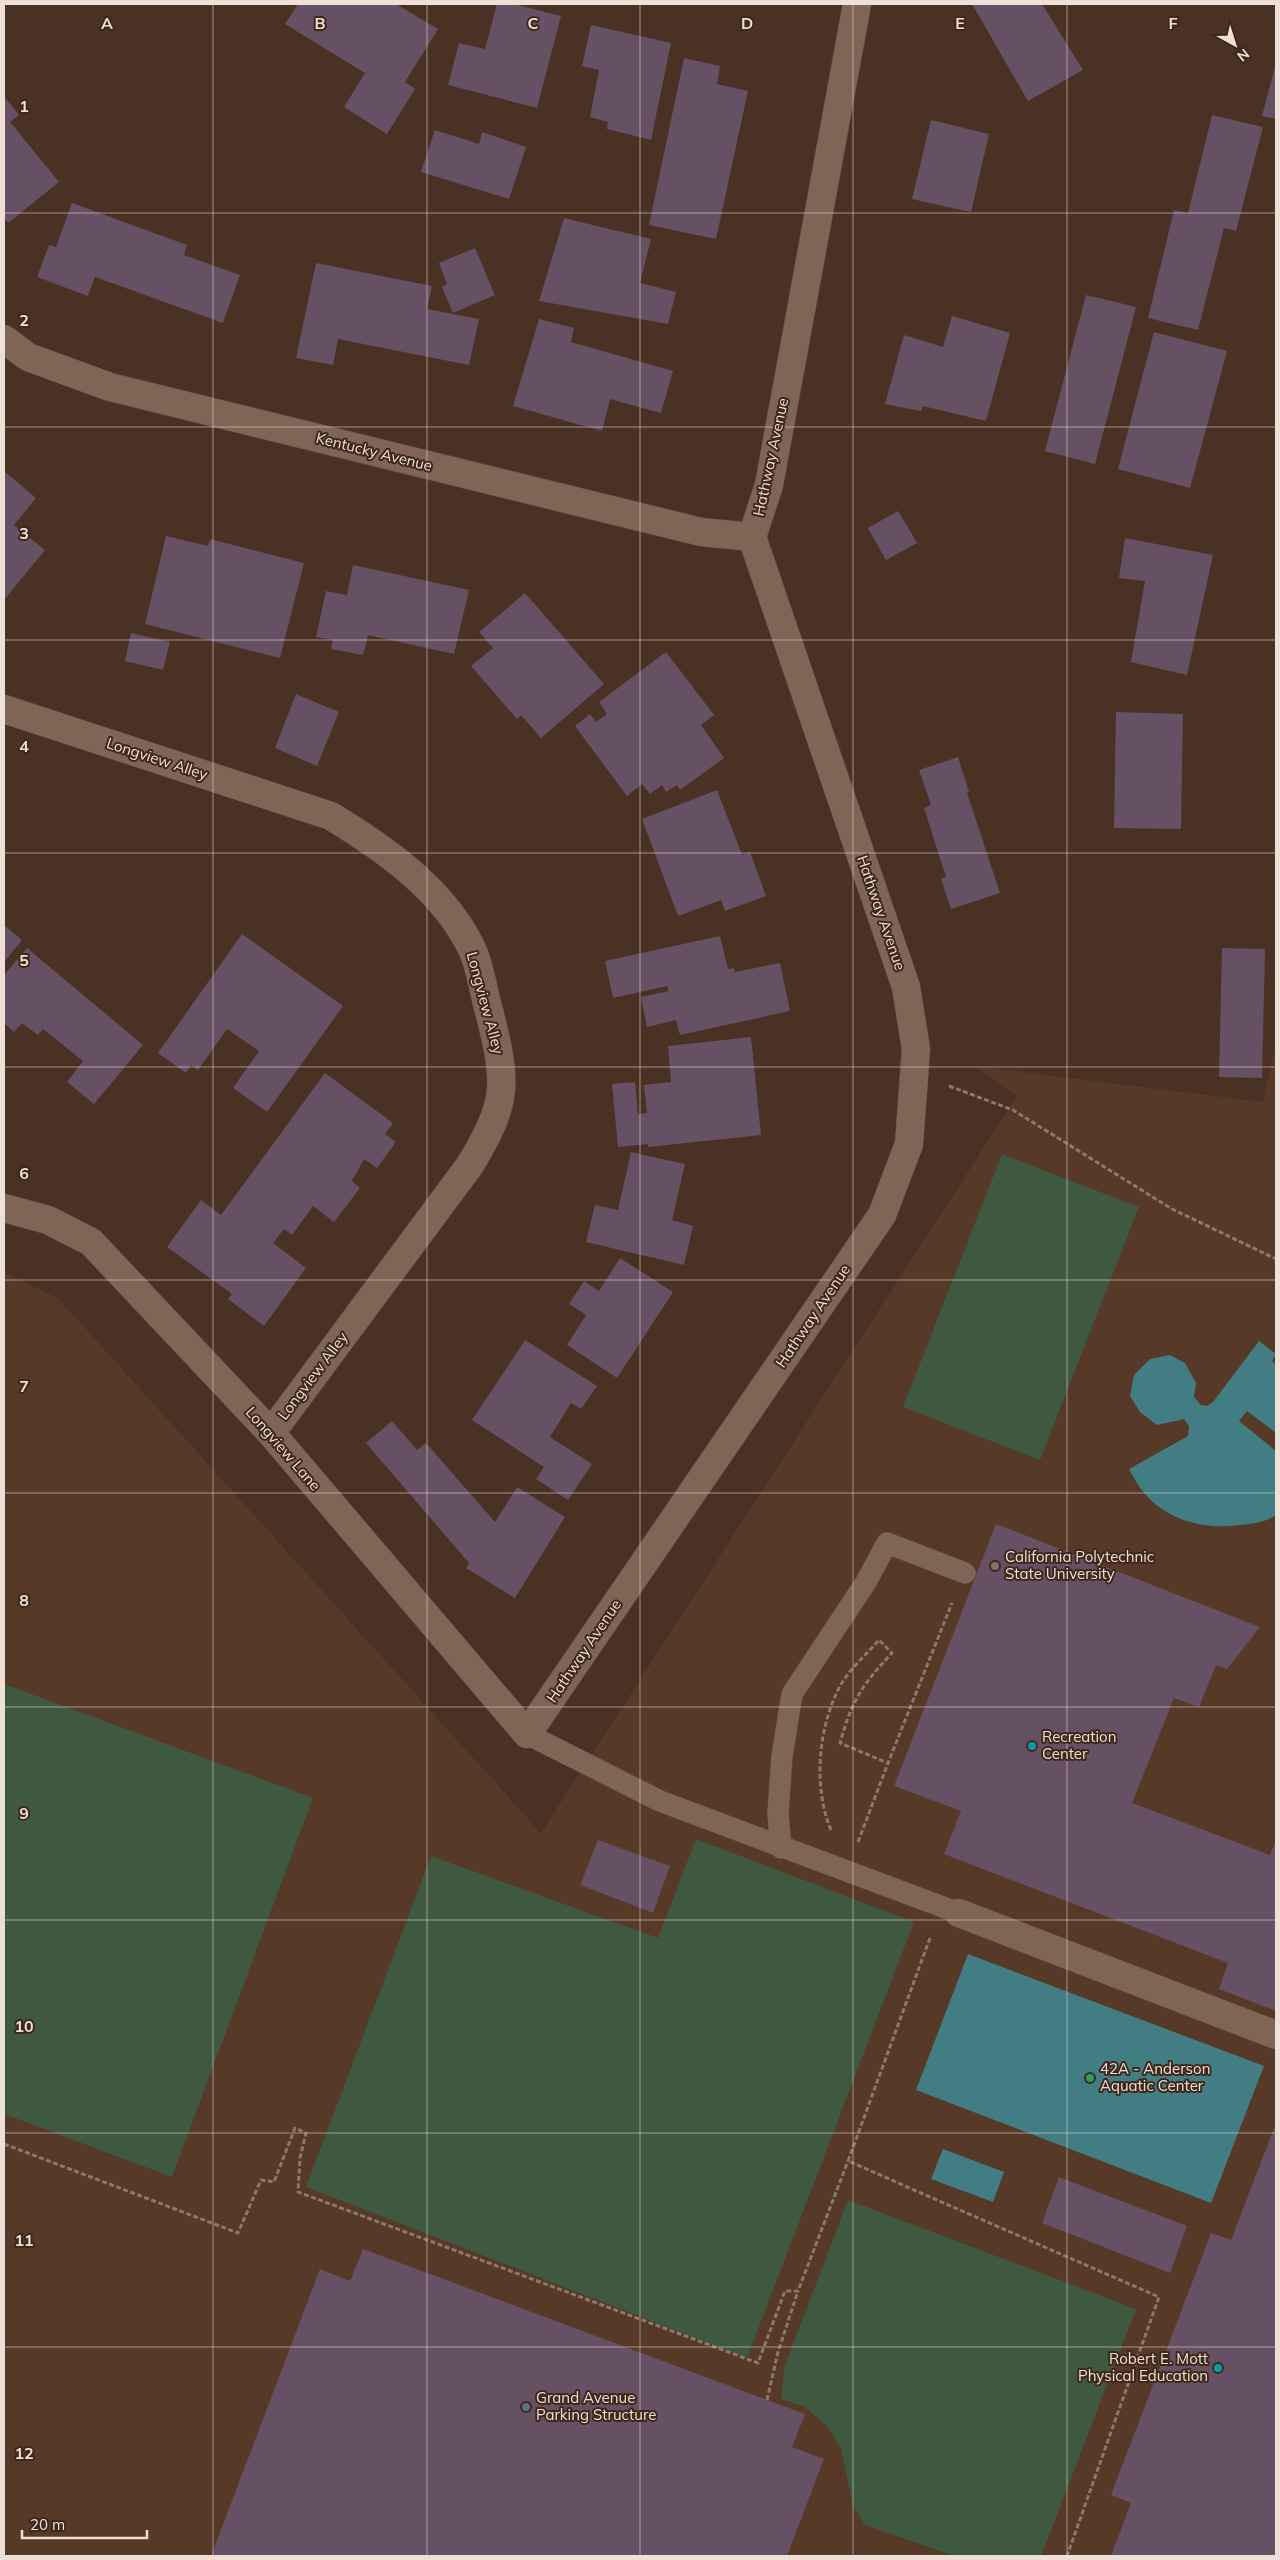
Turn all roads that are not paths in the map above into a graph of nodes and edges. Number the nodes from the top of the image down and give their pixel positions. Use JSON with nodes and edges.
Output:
{"nodes":[{"id":1,"x":858,"y":4,"type":"edge"},
{"id":2,"x":4,"y":339,"type":"edge"},
{"id":3,"x":752,"y":537,"type":"junction"},
{"id":4,"x":4,"y":709,"type":"edge"},
{"id":5,"x":4,"y":1208,"type":"edge"},
{"id":6,"x":271,"y":1433,"type":"junction"},
{"id":7,"x":965,"y":1573,"type":"road end"},
{"id":8,"x":527,"y":1734,"type":"junction"},
{"id":9,"x":782,"y":1848,"type":"junction"},
{"id":10,"x":950,"y":1910,"type":"joint"},
{"id":11,"x":1276,"y":2036,"type":"edge"}],
"edges":[{"from":1,"to":3,"type":"street","name":"Hathway Avenue"},
{"from":2,"to":3,"type":"street","name":"Kentucky Avenue"},
{"from":3,"to":8,"type":"street","name":"Hathway Avenue"},
{"from":4,"to":6,"type":"street","name":"Longview Alley"},
{"from":5,"to":6,"type":"street","name":"Longview Lane"},
{"from":6,"to":8,"type":"street","name":"Longview Lane"},
{"from":7,"to":9,"type":"lane"},
{"from":8,"to":9,"type":"lane"},
{"from":9,"to":10,"type":"lane"},
{"from":10,"to":11,"type":"street"}]}
